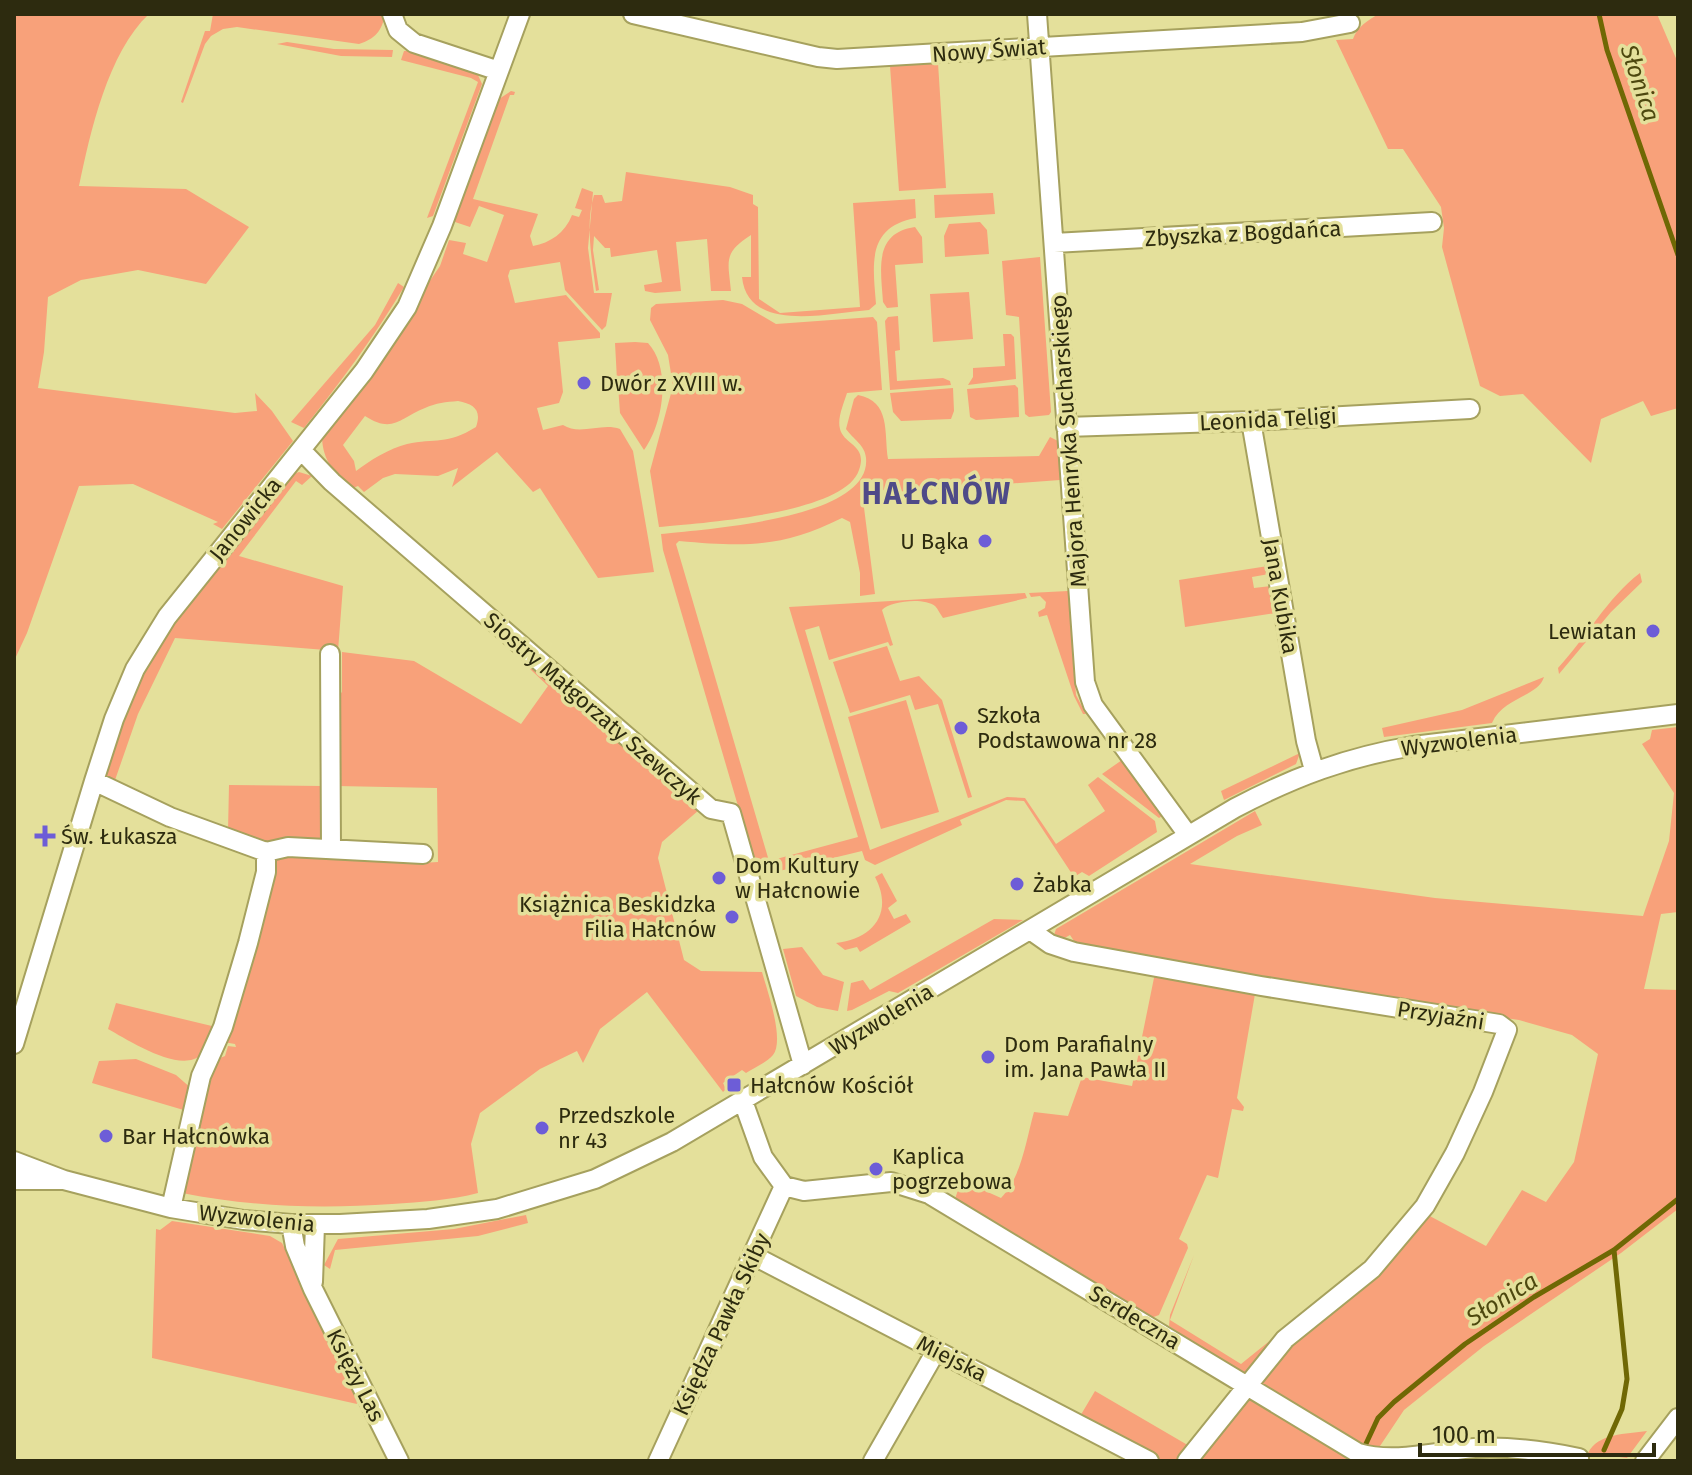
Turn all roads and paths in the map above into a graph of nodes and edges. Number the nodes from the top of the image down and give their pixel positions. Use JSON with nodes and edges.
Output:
{"nodes":[{"id":1,"x":392,"y":14,"type":"edge"},
{"id":2,"x":520,"y":14,"type":"edge"},
{"id":3,"x":633,"y":14,"type":"edge"},
{"id":4,"x":1037,"y":14,"type":"edge"},
{"id":5,"x":1350,"y":23,"type":"dead end"},
{"id":6,"x":1039,"y":47,"type":"junction"},
{"id":7,"x":499,"y":71,"type":"junction"},
{"id":8,"x":1432,"y":222,"type":"dead end"},
{"id":9,"x":1054,"y":243,"type":"junction"},
{"id":10,"x":1470,"y":409,"type":"dead end"},
{"id":11,"x":1251,"y":421,"type":"junction"},
{"id":12,"x":1066,"y":427,"type":"junction"},
{"id":13,"x":301,"y":450,"type":"junction"},
{"id":14,"x":330,"y":654,"type":"dead end"},
{"id":15,"x":1678,"y":714,"type":"edge"},
{"id":16,"x":1314,"y":770,"type":"junction"},
{"id":17,"x":94,"y":781,"type":"junction"},
{"id":18,"x":1188,"y":835,"type":"junction"},
{"id":19,"x":331,"y":848,"type":"junction"},
{"id":20,"x":266,"y":852,"type":"junction"},
{"id":21,"x":423,"y":854,"type":"dead end"},
{"id":22,"x":1030,"y":930,"type":"junction"},
{"id":23,"x":14,"y":1044,"type":"edge"},
{"id":24,"x":803,"y":1065,"type":"junction"},
{"id":25,"x":743,"y":1101,"type":"junction"},
{"id":26,"x":14,"y":1161,"type":"edge"},
{"id":27,"x":14,"y":1180,"type":"edge"},
{"id":28,"x":64,"y":1180,"type":"junction"},
{"id":29,"x":784,"y":1186,"type":"junction"},
{"id":30,"x":171,"y":1208,"type":"junction"},
{"id":31,"x":291,"y":1224,"type":"junction"},
{"id":32,"x":315,"y":1225,"type":"junction"},
{"id":33,"x":754,"y":1256,"type":"junction"},
{"id":34,"x":313,"y":1289,"type":"junction"},
{"id":35,"x":936,"y":1351,"type":"junction"},
{"id":36,"x":1248,"y":1386,"type":"junction"},
{"id":37,"x":1678,"y":1418,"type":"edge"},
{"id":38,"x":1579,"y":1458,"type":"dead end"},
{"id":39,"x":399,"y":1461,"type":"edge"},
{"id":40,"x":658,"y":1461,"type":"edge"},
{"id":41,"x":873,"y":1461,"type":"edge"},
{"id":42,"x":1149,"y":1461,"type":"edge"},
{"id":43,"x":1187,"y":1461,"type":"edge"},
{"id":44,"x":1645,"y":1461,"type":"edge"}],
"edges":[{"from":1,"to":7,"type":"street"},
{"from":2,"to":7,"type":"street","name":"Janowicka"},
{"from":3,"to":6,"type":"street","name":"Nowy Świat"},
{"from":4,"to":6,"type":"street","name":"Majora Henryka Sucharskiego"},
{"from":5,"to":6,"type":"street","name":"Nowy Świat"},
{"from":6,"to":9,"type":"street","name":"Majora Henryka Sucharskiego"},
{"from":7,"to":13,"type":"street","name":"Janowicka"},
{"from":8,"to":9,"type":"street","name":"Zbyszka z Bogdańca"},
{"from":9,"to":12,"type":"street","name":"Majora Henryka Sucharskiego"},
{"from":10,"to":11,"type":"street","name":"Leonida Teligi"},
{"from":11,"to":12,"type":"street","name":"Leonida Teligi"},
{"from":11,"to":16,"type":"street","name":"Jana Kubika"},
{"from":12,"to":18,"type":"street","name":"Majora Henryka Sucharskiego"},
{"from":13,"to":17,"type":"street","name":"Janowicka"},
{"from":13,"to":24,"type":"street","name":"Siostry Małgorzaty Szewczyk"},
{"from":14,"to":19,"type":"street"},
{"from":15,"to":16,"type":"street","name":"Wyzwolenia"},
{"from":16,"to":18,"type":"street","name":"Wyzwolenia"},
{"from":17,"to":20,"type":"street"},
{"from":17,"to":23,"type":"street","name":"Janowicka"},
{"from":18,"to":22,"type":"street","name":"Wyzwolenia"},
{"from":19,"to":20,"type":"street"},
{"from":19,"to":21,"type":"street"},
{"from":20,"to":30,"type":"street"},
{"from":22,"to":24,"type":"street","name":"Wyzwolenia"},
{"from":22,"to":36,"type":"street","name":"Przyjaźni"},
{"from":24,"to":25,"type":"street","name":"Wyzwolenia"},
{"from":25,"to":29,"type":"street"},
{"from":25,"to":32,"type":"street","name":"Wyzwolenia"},
{"from":26,"to":28,"type":"street","name":"Wyzwolenia"},
{"from":27,"to":28,"type":"street","name":"Wyzwolenia"},
{"from":28,"to":30,"type":"street","name":"Wyzwolenia"},
{"from":29,"to":33,"type":"street","name":"Księdza Pawła Skiby"},
{"from":29,"to":36,"type":"street","name":"Serdeczna"},
{"from":30,"to":31,"type":"street","name":"Wyzwolenia"},
{"from":31,"to":32,"type":"street","name":"Wyzwolenia"},
{"from":31,"to":34,"type":"street","name":"Księży Las"},
{"from":32,"to":34,"type":"street","name":"Księży Las"},
{"from":33,"to":35,"type":"street","name":"Miejska"},
{"from":33,"to":40,"type":"street","name":"Księdza Pawła Skiby"},
{"from":34,"to":39,"type":"street","name":"Księży Las"},
{"from":35,"to":41,"type":"street"},
{"from":35,"to":42,"type":"street","name":"Miejska"},
{"from":36,"to":38,"type":"street","name":"Serdeczna"},
{"from":36,"to":43,"type":"street"},
{"from":37,"to":44,"type":"street"}]}
